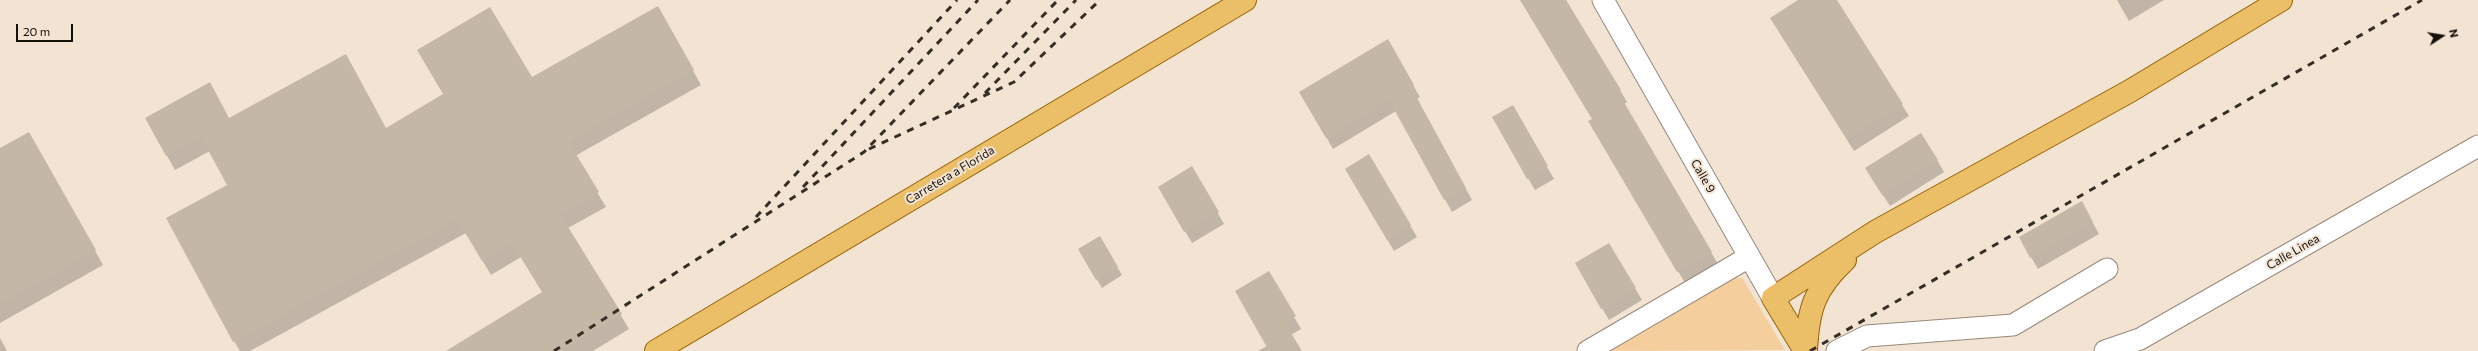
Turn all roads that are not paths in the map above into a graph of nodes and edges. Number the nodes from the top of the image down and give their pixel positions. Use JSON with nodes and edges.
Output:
{"nodes":[{"id":1,"x":1245,"y":0,"type":"edge"},
{"id":2,"x":1603,"y":0,"type":"edge"},
{"id":3,"x":2281,"y":0,"type":"edge"},
{"id":4,"x":2478,"y":146,"type":"edge"},
{"id":5,"x":1875,"y":232,"type":"junction"},
{"id":6,"x":1749,"y":257,"type":"junction"},
{"id":7,"x":2107,"y":269,"type":"dead end"},
{"id":8,"x":1773,"y":298,"type":"junction"},
{"id":9,"x":656,"y":351,"type":"edge"},
{"id":10,"x":1588,"y":351,"type":"edge"},
{"id":11,"x":1805,"y":351,"type":"edge"},
{"id":12,"x":1837,"y":351,"type":"edge"},
{"id":13,"x":2105,"y":351,"type":"edge"}],
"edges":[{"from":1,"to":9,"type":"main road","name":"Carretera a Florida"},
{"from":2,"to":6,"type":"street","name":"Calle 9"},
{"from":3,"to":5,"type":"main road"},
{"from":4,"to":13,"type":"street","name":"Calle Linea"},
{"from":5,"to":8,"type":"main road"},
{"from":5,"to":11,"type":"main road"},
{"from":6,"to":8,"type":"street","name":"Calle 9"},
{"from":6,"to":10,"type":"street"},
{"from":7,"to":12,"type":"street"},
{"from":8,"to":11,"type":"main road","name":"Calle 9"}]}
